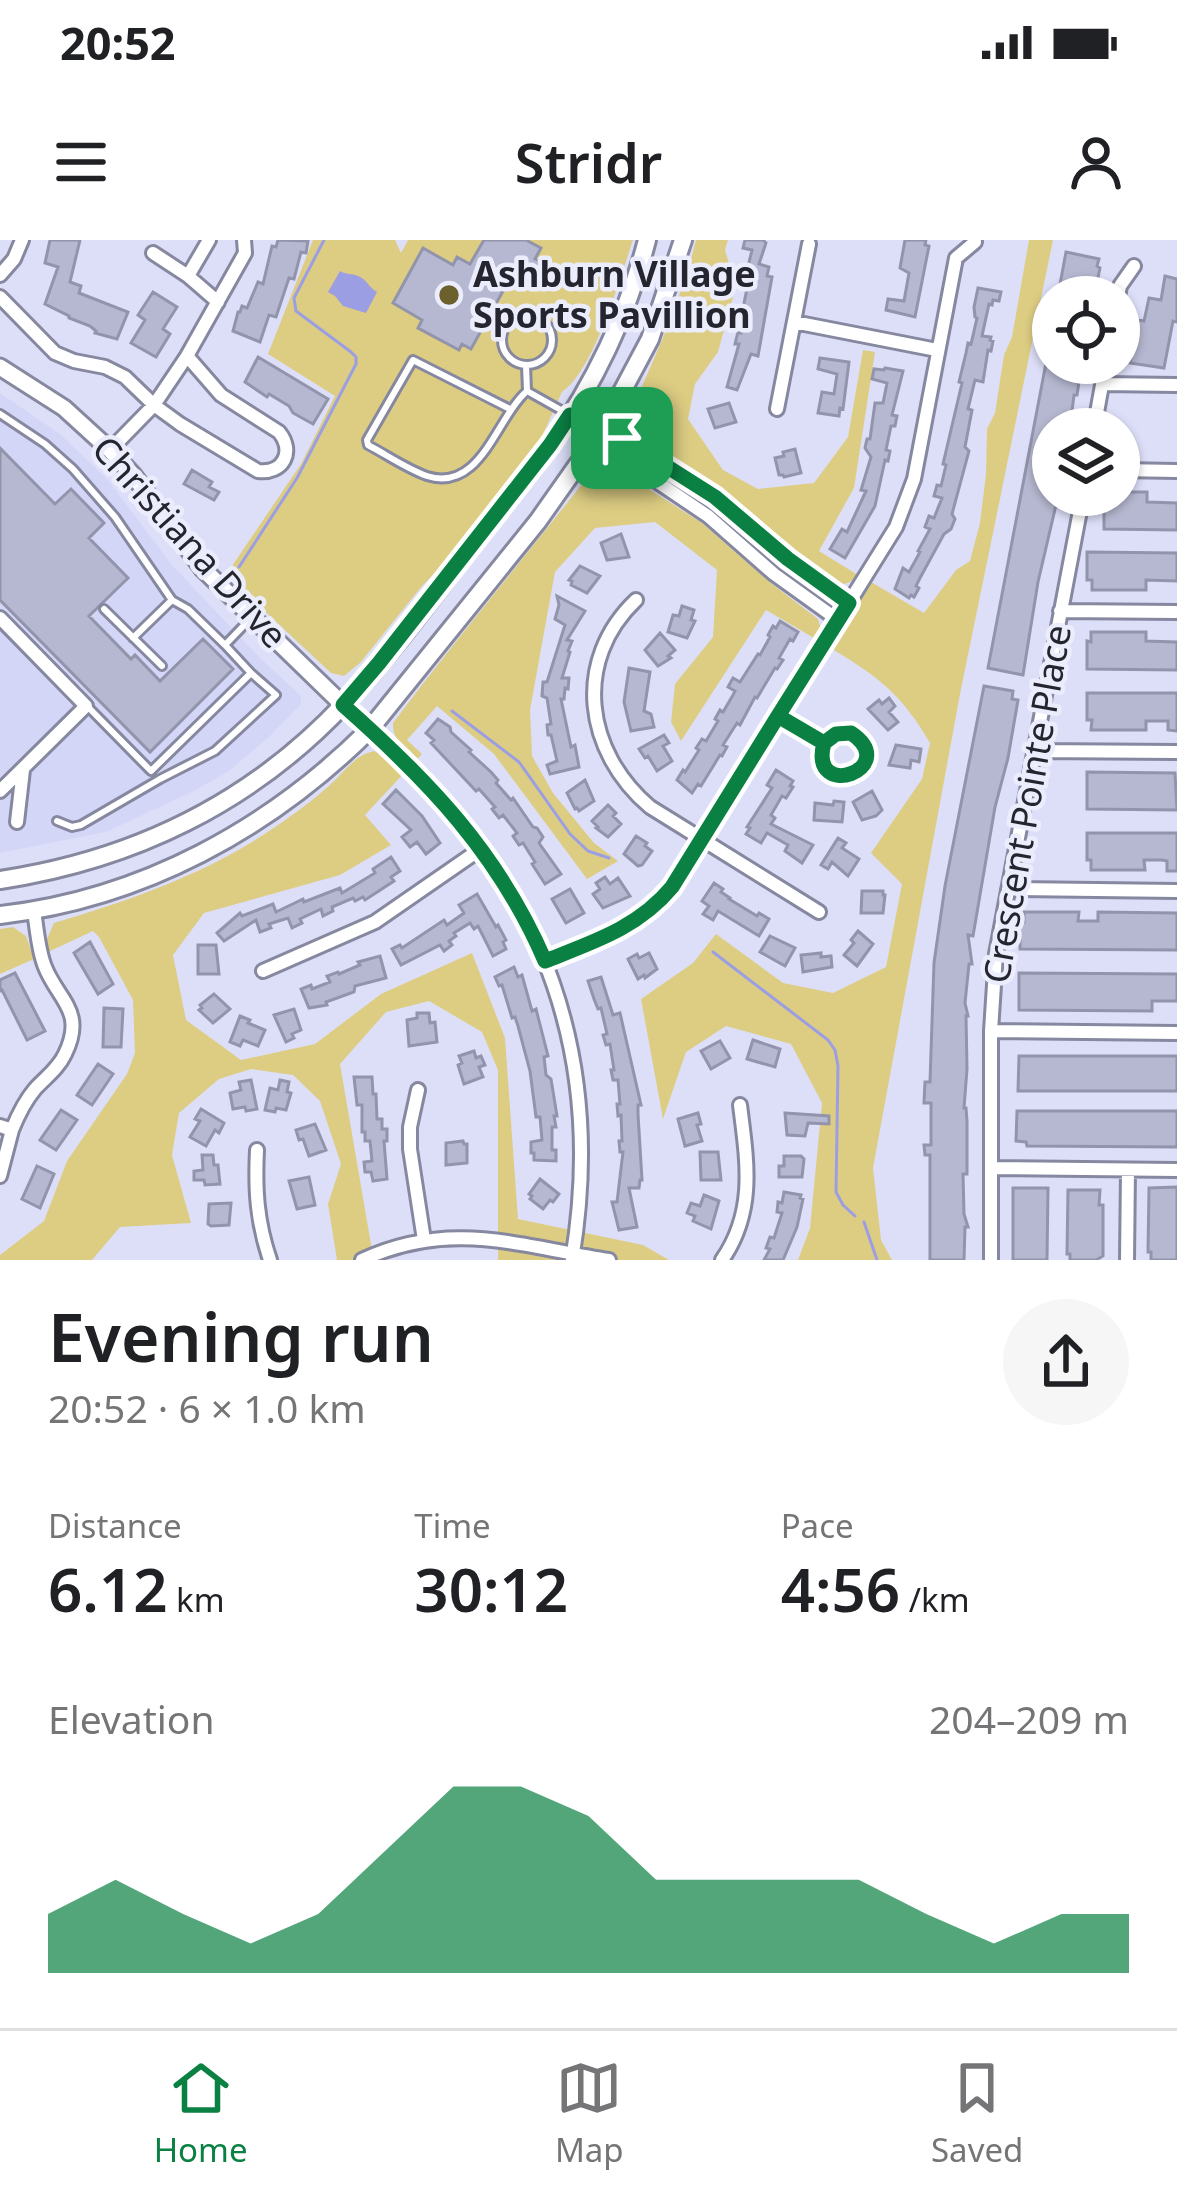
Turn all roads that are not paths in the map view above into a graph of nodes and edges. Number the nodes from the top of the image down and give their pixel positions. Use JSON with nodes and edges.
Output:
{"nodes":[{"id":1,"x":22,"y":240,"type":"edge"},
{"id":2,"x":209,"y":240,"type":"edge"},
{"id":3,"x":244,"y":240,"type":"edge"},
{"id":4,"x":647,"y":240,"type":"edge"},
{"id":5,"x":683,"y":240,"type":"edge"},
{"id":6,"x":975,"y":242,"type":"edge"},
{"id":7,"x":808,"y":244,"type":"dead end"},
{"id":8,"x":153,"y":253,"type":"dead end"},
{"id":9,"x":1134,"y":266,"type":"dead end"},
{"id":10,"x":0,"y":275,"type":"edge"},
{"id":11,"x":188,"y":276,"type":"junction"},
{"id":12,"x":1127,"y":276,"type":"edge"},
{"id":13,"x":0,"y":297,"type":"edge"},
{"id":14,"x":218,"y":302,"type":"junction"},
{"id":15,"x":794,"y":322,"type":"junction"},
{"id":16,"x":937,"y":350,"type":"junction"},
{"id":17,"x":187,"y":356,"type":"junction"},
{"id":18,"x":526,"y":365,"type":"junction"},
{"id":19,"x":0,"y":367,"type":"edge"},
{"id":20,"x":1102,"y":384,"type":"joint"},
{"id":21,"x":1177,"y":385,"type":"edge"},
{"id":22,"x":527,"y":391,"type":"junction"},
{"id":23,"x":154,"y":405,"type":"junction"},
{"id":24,"x":1098,"y":408,"type":"edge"},
{"id":25,"x":510,"y":409,"type":"junction"},
{"id":26,"x":777,"y":409,"type":"dead end"},
{"id":27,"x":0,"y":414,"type":"edge"},
{"id":28,"x":570,"y":415,"type":"junction"},
{"id":29,"x":606,"y":437,"type":"junction"},
{"id":30,"x":110,"y":450,"type":"junction"},
{"id":31,"x":1140,"y":470,"type":"edge"},
{"id":32,"x":1177,"y":471,"type":"edge"},
{"id":33,"x":1079,"y":516,"type":"edge"},
{"id":34,"x":172,"y":600,"type":"junction"},
{"id":35,"x":636,"y":600,"type":"dead end"},
{"id":36,"x":849,"y":603,"type":"junction"},
{"id":37,"x":104,"y":609,"type":"dead end"},
{"id":38,"x":1060,"y":611,"type":"junction"},
{"id":39,"x":1177,"y":612,"type":"edge"},
{"id":40,"x":0,"y":618,"type":"edge"},
{"id":41,"x":251,"y":618,"type":"junction"},
{"id":42,"x":838,"y":620,"type":"junction"},
{"id":43,"x":133,"y":638,"type":"junction"},
{"id":44,"x":225,"y":645,"type":"junction"},
{"id":45,"x":162,"y":666,"type":"dead end"},
{"id":46,"x":251,"y":673,"type":"junction"},
{"id":47,"x":343,"y":705,"type":"junction"},
{"id":48,"x":86,"y":706,"type":"junction"},
{"id":49,"x":778,"y":716,"type":"junction"},
{"id":50,"x":370,"y":729,"type":"junction"},
{"id":51,"x":824,"y":743,"type":"dead end"},
{"id":52,"x":1035,"y":751,"type":"junction"},
{"id":53,"x":1177,"y":752,"type":"edge"},
{"id":54,"x":24,"y":768,"type":"junction"},
{"id":55,"x":151,"y":771,"type":"junction"},
{"id":56,"x":160,"y":779,"type":"junction"},
{"id":57,"x":0,"y":791,"type":"edge"},
{"id":58,"x":57,"y":821,"type":"dead end"},
{"id":59,"x":17,"y":822,"type":"dead end"},
{"id":60,"x":702,"y":840,"type":"junction"},
{"id":61,"x":482,"y":848,"type":"junction"},
{"id":62,"x":0,"y":880,"type":"edge"},
{"id":63,"x":1008,"y":889,"type":"junction"},
{"id":64,"x":1177,"y":891,"type":"edge"},
{"id":65,"x":34,"y":911,"type":"junction"},
{"id":66,"x":819,"y":911,"type":"dead end"},
{"id":67,"x":0,"y":915,"type":"edge"},
{"id":68,"x":545,"y":961,"type":"junction"},
{"id":69,"x":263,"y":971,"type":"dead end"},
{"id":70,"x":992,"y":1031,"type":"junction"},
{"id":71,"x":1177,"y":1033,"type":"edge"},
{"id":72,"x":418,"y":1090,"type":"dead end"},
{"id":73,"x":740,"y":1105,"type":"dead end"},
{"id":74,"x":6,"y":1128,"type":"edge"},
{"id":75,"x":257,"y":1150,"type":"dead end"},
{"id":76,"x":991,"y":1168,"type":"junction"},
{"id":77,"x":1128,"y":1170,"type":"junction"},
{"id":78,"x":1177,"y":1170,"type":"edge"},
{"id":79,"x":0,"y":1176,"type":"edge"},
{"id":80,"x":424,"y":1240,"type":"junction"},
{"id":81,"x":573,"y":1257,"type":"edge"},
{"id":82,"x":270,"y":1260,"type":"edge"},
{"id":83,"x":362,"y":1260,"type":"edge"},
{"id":84,"x":609,"y":1260,"type":"edge"},
{"id":85,"x":722,"y":1260,"type":"edge"},
{"id":86,"x":991,"y":1260,"type":"edge"},
{"id":87,"x":1127,"y":1260,"type":"edge"}],
"edges":[{"from":1,"to":10,"type":"street"},
{"from":2,"to":11,"type":"street"},
{"from":3,"to":14,"type":"street"},
{"from":4,"to":28,"type":"main road"},
{"from":5,"to":29,"type":"main road"},
{"from":6,"to":16,"type":"street"},
{"from":7,"to":15,"type":"street"},
{"from":8,"to":11,"type":"street"},
{"from":9,"to":12,"type":"street"},
{"from":11,"to":14,"type":"street"},
{"from":13,"to":23,"type":"street"},
{"from":14,"to":17,"type":"street"},
{"from":15,"to":16,"type":"street"},
{"from":15,"to":26,"type":"street"},
{"from":16,"to":36,"type":"street"},
{"from":17,"to":23,"type":"street"},
{"from":17,"to":23,"type":"street"},
{"from":18,"to":18,"type":"lane"},
{"from":18,"to":22,"type":"lane"},
{"from":19,"to":30,"type":"street","name":"Christiana Drive"},
{"from":20,"to":21,"type":"street"},
{"from":20,"to":24,"type":"street"},
{"from":22,"to":25,"type":"lane"},
{"from":22,"to":28,"type":"lane"},
{"from":23,"to":30,"type":"street"},
{"from":25,"to":25,"type":"lane"},
{"from":27,"to":34,"type":"lane"},
{"from":28,"to":29,"type":"street"},
{"from":28,"to":47,"type":"main road"},
{"from":29,"to":36,"type":"street"},
{"from":29,"to":42,"type":"street"},
{"from":29,"to":50,"type":"main road"},
{"from":30,"to":41,"type":"street","name":"Christiana Drive"},
{"from":31,"to":32,"type":"street"},
{"from":33,"to":38,"type":"street","name":"Crescent Pointe Place"},
{"from":34,"to":43,"type":"lane"},
{"from":34,"to":44,"type":"lane"},
{"from":35,"to":60,"type":"street"},
{"from":36,"to":42,"type":"street"},
{"from":37,"to":43,"type":"lane"},
{"from":38,"to":39,"type":"street"},
{"from":38,"to":52,"type":"street","name":"Crescent Pointe Place"},
{"from":40,"to":48,"type":"street"},
{"from":41,"to":44,"type":"lane"},
{"from":41,"to":47,"type":"street","name":"Christiana Drive"},
{"from":42,"to":49,"type":"street"},
{"from":43,"to":45,"type":"lane"},
{"from":44,"to":46,"type":"lane"},
{"from":46,"to":55,"type":"lane"},
{"from":46,"to":56,"type":"lane"},
{"from":47,"to":50,"type":"street","name":"Christiana Drive"},
{"from":47,"to":62,"type":"main road"},
{"from":48,"to":54,"type":"street"},
{"from":48,"to":55,"type":"lane"},
{"from":49,"to":51,"type":"street"},
{"from":49,"to":60,"type":"street"},
{"from":50,"to":61,"type":"street","name":"Christiana Drive"},
{"from":50,"to":65,"type":"main road"},
{"from":52,"to":53,"type":"street"},
{"from":52,"to":63,"type":"street","name":"Crescent Pointe Place"},
{"from":54,"to":57,"type":"street"},
{"from":54,"to":59,"type":"street"},
{"from":55,"to":56,"type":"lane"},
{"from":56,"to":58,"type":"lane"},
{"from":60,"to":66,"type":"street"},
{"from":60,"to":68,"type":"street"},
{"from":61,"to":68,"type":"street","name":"Christiana Drive"},
{"from":61,"to":69,"type":"street"},
{"from":63,"to":64,"type":"street"},
{"from":63,"to":70,"type":"street","name":"Crescent Pointe Place"},
{"from":65,"to":67,"type":"main road"},
{"from":65,"to":74,"type":"street"},
{"from":68,"to":81,"type":"street","name":"Christiana Drive"},
{"from":70,"to":71,"type":"street"},
{"from":70,"to":76,"type":"street","name":"Crescent Pointe Place"},
{"from":72,"to":80,"type":"street"},
{"from":73,"to":85,"type":"street"},
{"from":74,"to":79,"type":"street"},
{"from":75,"to":82,"type":"street"},
{"from":76,"to":77,"type":"street"},
{"from":76,"to":86,"type":"street","name":"Crescent Pointe Place"},
{"from":77,"to":78,"type":"street"},
{"from":77,"to":87,"type":"street"},
{"from":80,"to":81,"type":"street"},
{"from":80,"to":83,"type":"street"},
{"from":81,"to":84,"type":"street"}]}
